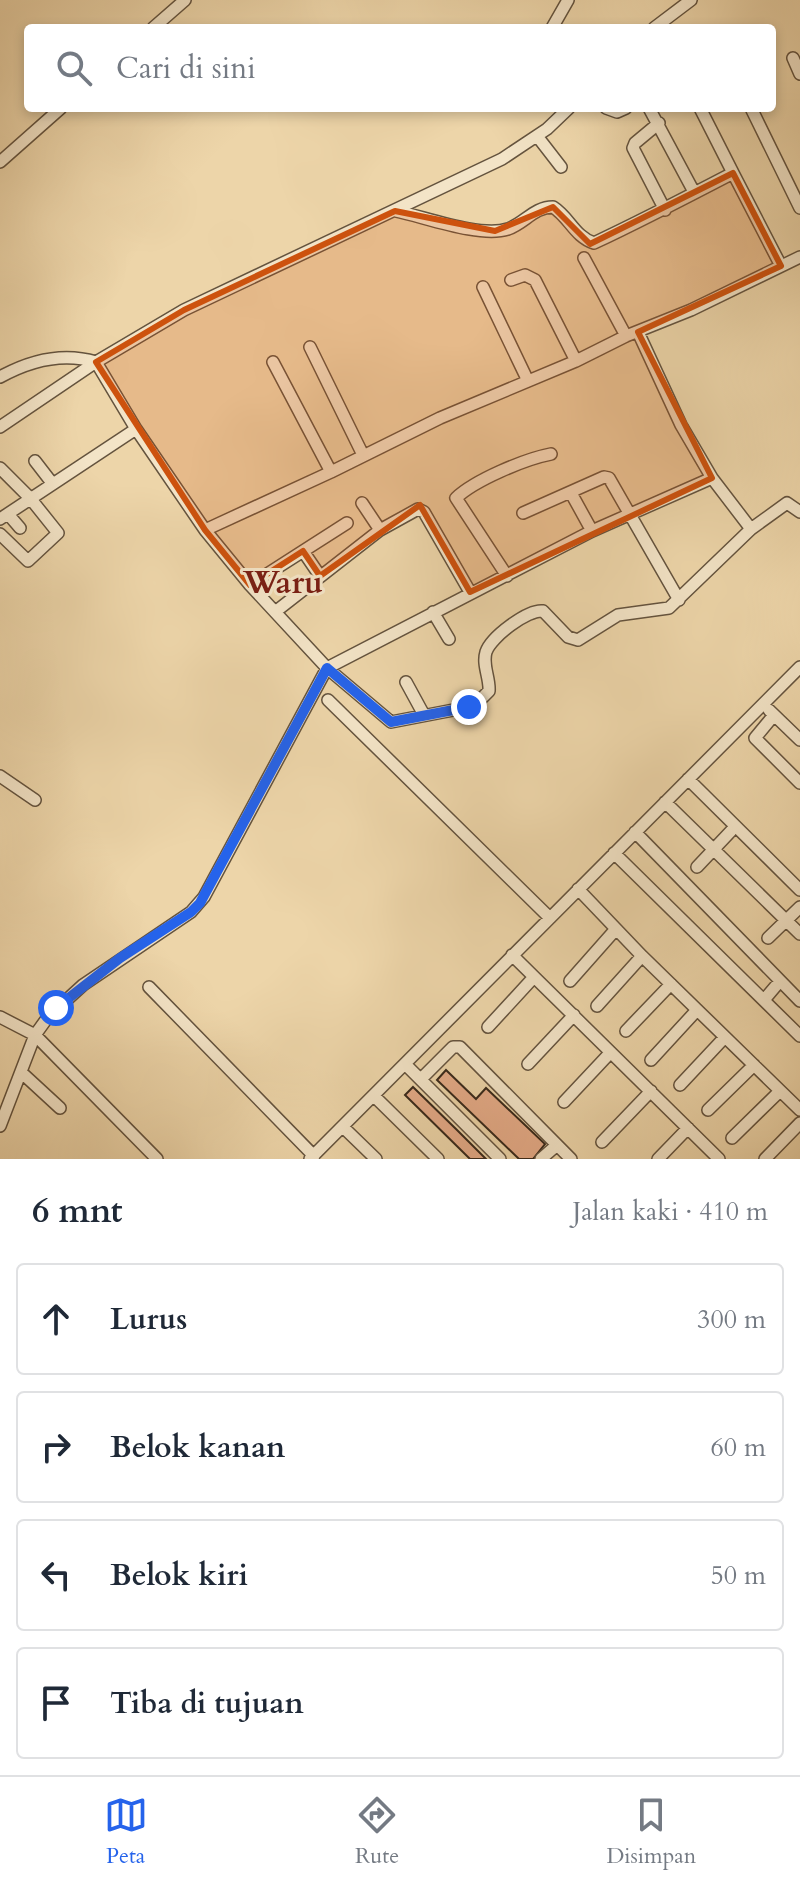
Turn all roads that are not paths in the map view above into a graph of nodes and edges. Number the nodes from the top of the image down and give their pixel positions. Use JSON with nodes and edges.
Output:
{"nodes":[{"id":1,"x":185,"y":0,"type":"edge"},
{"id":2,"x":568,"y":0,"type":"edge"},
{"id":3,"x":685,"y":2,"type":"edge"},
{"id":4,"x":158,"y":24,"type":"edge"},
{"id":5,"x":554,"y":24,"type":"edge"},
{"id":6,"x":660,"y":24,"type":"edge"},
{"id":7,"x":793,"y":58,"type":"dead end"},
{"id":8,"x":800,"y":74,"type":"edge"},
{"id":9,"x":56,"y":112,"type":"edge"},
{"id":10,"x":564,"y":112,"type":"edge"},
{"id":11,"x":652,"y":112,"type":"edge"},
{"id":12,"x":702,"y":112,"type":"edge"},
{"id":13,"x":753,"y":112,"type":"edge"},
{"id":14,"x":659,"y":123,"type":"junction"},
{"id":15,"x":537,"y":136,"type":"junction"},
{"id":16,"x":0,"y":162,"type":"edge"},
{"id":17,"x":561,"y":167,"type":"dead end"},
{"id":18,"x":733,"y":173,"type":"junction"},
{"id":19,"x":694,"y":192,"type":"junction"},
{"id":20,"x":800,"y":208,"type":"edge"},
{"id":21,"x":665,"y":210,"type":"junction"},
{"id":22,"x":395,"y":211,"type":"junction"},
{"id":23,"x":800,"y":257,"type":"edge"},
{"id":24,"x":584,"y":258,"type":"dead end"},
{"id":25,"x":781,"y":266,"type":"junction"},
{"id":26,"x":511,"y":280,"type":"dead end"},
{"id":27,"x":483,"y":287,"type":"dead end"},
{"id":28,"x":632,"y":334,"type":"junction"},
{"id":29,"x":310,"y":347,"type":"dead end"},
{"id":30,"x":576,"y":361,"type":"junction"},
{"id":31,"x":96,"y":362,"type":"junction"},
{"id":32,"x":273,"y":362,"type":"dead end"},
{"id":33,"x":0,"y":377,"type":"edge"},
{"id":34,"x":528,"y":381,"type":"junction"},
{"id":35,"x":0,"y":427,"type":"edge"},
{"id":36,"x":136,"y":429,"type":"junction"},
{"id":37,"x":551,"y":454,"type":"dead end"},
{"id":38,"x":363,"y":455,"type":"junction"},
{"id":39,"x":35,"y":461,"type":"dead end"},
{"id":40,"x":0,"y":468,"type":"edge"},
{"id":41,"x":331,"y":472,"type":"junction"},
{"id":42,"x":712,"y":478,"type":"junction"},
{"id":43,"x":52,"y":483,"type":"junction"},
{"id":44,"x":571,"y":493,"type":"junction"},
{"id":45,"x":800,"y":494,"type":"edge"},
{"id":46,"x":30,"y":498,"type":"junction"},
{"id":47,"x":362,"y":503,"type":"dead end"},
{"id":48,"x":787,"y":503,"type":"junction"},
{"id":49,"x":800,"y":512,"type":"edge"},
{"id":50,"x":523,"y":513,"type":"dead end"},
{"id":51,"x":628,"y":513,"type":"junction"},
{"id":52,"x":4,"y":516,"type":"edge"},
{"id":53,"x":347,"y":523,"type":"dead end"},
{"id":54,"x":20,"y":528,"type":"dead end"},
{"id":55,"x":751,"y":529,"type":"junction"},
{"id":56,"x":380,"y":530,"type":"junction"},
{"id":57,"x":592,"y":531,"type":"junction"},
{"id":58,"x":0,"y":534,"type":"edge"},
{"id":59,"x":209,"y":535,"type":"junction"},
{"id":60,"x":303,"y":551,"type":"junction"},
{"id":61,"x":320,"y":576,"type":"junction"},
{"id":62,"x":507,"y":576,"type":"junction"},
{"id":63,"x":250,"y":585,"type":"junction"},
{"id":64,"x":470,"y":592,"type":"junction"},
{"id":65,"x":679,"y":600,"type":"junction"},
{"id":66,"x":275,"y":612,"type":"junction"},
{"id":67,"x":433,"y":612,"type":"junction"},
{"id":68,"x":449,"y":639,"type":"dead end"},
{"id":69,"x":327,"y":668,"type":"junction"},
{"id":70,"x":798,"y":673,"type":"edge"},
{"id":71,"x":406,"y":682,"type":"dead end"},
{"id":72,"x":328,"y":700,"type":"dead end"},
{"id":73,"x":763,"y":705,"type":"junction"},
{"id":74,"x":424,"y":715,"type":"junction"},
{"id":75,"x":774,"y":715,"type":"junction"},
{"id":76,"x":800,"y":740,"type":"edge"},
{"id":77,"x":688,"y":779,"type":"junction"},
{"id":78,"x":2,"y":782,"type":"edge"},
{"id":79,"x":800,"y":783,"type":"edge"},
{"id":80,"x":35,"y":800,"type":"dead end"},
{"id":81,"x":665,"y":802,"type":"junction"},
{"id":82,"x":731,"y":831,"type":"dead end"},
{"id":83,"x":635,"y":832,"type":"junction"},
{"id":84,"x":714,"y":850,"type":"junction"},
{"id":85,"x":614,"y":853,"type":"junction"},
{"id":86,"x":697,"y":867,"type":"dead end"},
{"id":87,"x":578,"y":889,"type":"junction"},
{"id":88,"x":800,"y":890,"type":"edge"},
{"id":89,"x":800,"y":907,"type":"edge"},
{"id":90,"x":550,"y":918,"type":"junction"},
{"id":91,"x":786,"y":921,"type":"junction"},
{"id":92,"x":616,"y":929,"type":"junction"},
{"id":93,"x":800,"y":934,"type":"edge"},
{"id":94,"x":768,"y":938,"type":"dead end"},
{"id":95,"x":512,"y":955,"type":"junction"},
{"id":96,"x":642,"y":956,"type":"junction"},
{"id":97,"x":534,"y":977,"type":"junction"},
{"id":98,"x":570,"y":981,"type":"dead end"},
{"id":99,"x":780,"y":981,"type":"junction"},
{"id":100,"x":671,"y":984,"type":"junction"},
{"id":101,"x":149,"y":987,"type":"dead end"},
{"id":102,"x":764,"y":1000,"type":"junction"},
{"id":103,"x":800,"y":1001,"type":"edge"},
{"id":104,"x":597,"y":1006,"type":"dead end"},
{"id":105,"x":697,"y":1010,"type":"junction"},
{"id":106,"x":574,"y":1015,"type":"junction"},
{"id":107,"x":0,"y":1017,"type":"edge"},
{"id":108,"x":488,"y":1027,"type":"dead end"},
{"id":109,"x":626,"y":1031,"type":"dead end"},
{"id":110,"x":35,"y":1035,"type":"junction"},
{"id":111,"x":800,"y":1036,"type":"edge"},
{"id":112,"x":725,"y":1037,"type":"junction"},
{"id":113,"x":610,"y":1053,"type":"junction"},
{"id":114,"x":651,"y":1060,"type":"dead end"},
{"id":115,"x":405,"y":1064,"type":"junction"},
{"id":116,"x":528,"y":1064,"type":"dead end"},
{"id":117,"x":754,"y":1065,"type":"junction"},
{"id":118,"x":22,"y":1073,"type":"junction"},
{"id":119,"x":421,"y":1079,"type":"junction"},
{"id":120,"x":680,"y":1085,"type":"dead end"},
{"id":121,"x":651,"y":1091,"type":"junction"},
{"id":122,"x":780,"y":1091,"type":"junction"},
{"id":123,"x":374,"y":1096,"type":"junction"},
{"id":124,"x":564,"y":1102,"type":"dead end"},
{"id":125,"x":60,"y":1108,"type":"dead end"},
{"id":126,"x":708,"y":1110,"type":"dead end"},
{"id":127,"x":800,"y":1110,"type":"edge"},
{"id":128,"x":800,"y":1123,"type":"edge"},
{"id":129,"x":0,"y":1126,"type":"edge"},
{"id":130,"x":343,"y":1127,"type":"junction"},
{"id":131,"x":688,"y":1128,"type":"junction"},
{"id":132,"x":732,"y":1138,"type":"dead end"},
{"id":133,"x":602,"y":1142,"type":"dead end"},
{"id":134,"x":557,"y":1145,"type":"junction"},
{"id":135,"x":312,"y":1157,"type":"edge"},
{"id":136,"x":157,"y":1159,"type":"edge"},
{"id":137,"x":376,"y":1159,"type":"edge"},
{"id":138,"x":438,"y":1159,"type":"edge"},
{"id":139,"x":500,"y":1159,"type":"edge"},
{"id":140,"x":541,"y":1159,"type":"edge"},
{"id":141,"x":571,"y":1159,"type":"edge"},
{"id":142,"x":658,"y":1159,"type":"edge"},
{"id":143,"x":719,"y":1159,"type":"edge"},
{"id":144,"x":765,"y":1159,"type":"edge"}],
"edges":[{"from":1,"to":4,"type":"street"},
{"from":2,"to":5,"type":"street"},
{"from":3,"to":6,"type":"street"},
{"from":7,"to":8,"type":"street"},
{"from":9,"to":16,"type":"street"},
{"from":10,"to":15,"type":"street"},
{"from":11,"to":14,"type":"street"},
{"from":12,"to":18,"type":"street"},
{"from":13,"to":20,"type":"street"},
{"from":14,"to":19,"type":"street"},
{"from":14,"to":21,"type":"street"},
{"from":15,"to":17,"type":"street"},
{"from":15,"to":22,"type":"street"},
{"from":18,"to":19,"type":"street"},
{"from":18,"to":25,"type":"street"},
{"from":19,"to":21,"type":"street"},
{"from":21,"to":22,"type":"street"},
{"from":22,"to":31,"type":"street"},
{"from":23,"to":25,"type":"street"},
{"from":24,"to":28,"type":"street"},
{"from":25,"to":28,"type":"street"},
{"from":26,"to":30,"type":"street"},
{"from":27,"to":34,"type":"street"},
{"from":28,"to":30,"type":"street"},
{"from":28,"to":42,"type":"street"},
{"from":29,"to":38,"type":"street"},
{"from":30,"to":34,"type":"street"},
{"from":31,"to":33,"type":"street"},
{"from":31,"to":35,"type":"street"},
{"from":31,"to":36,"type":"street"},
{"from":32,"to":41,"type":"street"},
{"from":34,"to":38,"type":"street"},
{"from":36,"to":43,"type":"street"},
{"from":36,"to":59,"type":"street"},
{"from":37,"to":62,"type":"street"},
{"from":38,"to":41,"type":"street"},
{"from":39,"to":43,"type":"street"},
{"from":40,"to":46,"type":"street"},
{"from":41,"to":59,"type":"street"},
{"from":42,"to":51,"type":"street"},
{"from":42,"to":55,"type":"street"},
{"from":43,"to":46,"type":"street"},
{"from":44,"to":50,"type":"street"},
{"from":44,"to":51,"type":"street"},
{"from":44,"to":57,"type":"street"},
{"from":45,"to":48,"type":"street"},
{"from":46,"to":52,"type":"street"},
{"from":46,"to":58,"type":"street"},
{"from":47,"to":56,"type":"street"},
{"from":48,"to":49,"type":"street"},
{"from":48,"to":55,"type":"street"},
{"from":51,"to":57,"type":"street"},
{"from":51,"to":65,"type":"street"},
{"from":52,"to":54,"type":"street"},
{"from":53,"to":60,"type":"street"},
{"from":55,"to":65,"type":"street"},
{"from":56,"to":61,"type":"street"},
{"from":56,"to":64,"type":"street"},
{"from":57,"to":62,"type":"street"},
{"from":59,"to":63,"type":"street"},
{"from":60,"to":61,"type":"street"},
{"from":60,"to":63,"type":"street"},
{"from":61,"to":66,"type":"street"},
{"from":62,"to":64,"type":"street"},
{"from":63,"to":66,"type":"street"},
{"from":64,"to":67,"type":"street"},
{"from":65,"to":74,"type":"street"},
{"from":66,"to":69,"type":"street"},
{"from":67,"to":68,"type":"street"},
{"from":67,"to":69,"type":"street"},
{"from":69,"to":74,"type":"street"},
{"from":69,"to":110,"type":"street"},
{"from":70,"to":73,"type":"street"},
{"from":71,"to":74,"type":"street"},
{"from":72,"to":90,"type":"street"},
{"from":73,"to":75,"type":"street"},
{"from":73,"to":77,"type":"street"},
{"from":75,"to":76,"type":"street"},
{"from":75,"to":79,"type":"street"},
{"from":77,"to":81,"type":"street"},
{"from":77,"to":88,"type":"street"},
{"from":78,"to":80,"type":"street"},
{"from":81,"to":83,"type":"street"},
{"from":81,"to":84,"type":"street"},
{"from":82,"to":84,"type":"street"},
{"from":83,"to":85,"type":"street"},
{"from":83,"to":99,"type":"street"},
{"from":84,"to":86,"type":"street"},
{"from":84,"to":91,"type":"street"},
{"from":85,"to":87,"type":"street"},
{"from":85,"to":102,"type":"street"},
{"from":87,"to":90,"type":"street"},
{"from":87,"to":92,"type":"street"},
{"from":89,"to":91,"type":"street"},
{"from":90,"to":95,"type":"street"},
{"from":91,"to":93,"type":"street"},
{"from":91,"to":94,"type":"street"},
{"from":92,"to":96,"type":"street"},
{"from":92,"to":98,"type":"street"},
{"from":95,"to":97,"type":"street"},
{"from":95,"to":115,"type":"street"},
{"from":96,"to":100,"type":"street"},
{"from":96,"to":104,"type":"street"},
{"from":97,"to":106,"type":"street"},
{"from":97,"to":108,"type":"street"},
{"from":99,"to":102,"type":"street"},
{"from":99,"to":103,"type":"street"},
{"from":100,"to":105,"type":"street"},
{"from":100,"to":109,"type":"street"},
{"from":101,"to":135,"type":"street"},
{"from":102,"to":111,"type":"street"},
{"from":105,"to":112,"type":"street"},
{"from":105,"to":114,"type":"street"},
{"from":106,"to":113,"type":"street"},
{"from":106,"to":116,"type":"street"},
{"from":107,"to":110,"type":"street"},
{"from":110,"to":118,"type":"street"},
{"from":110,"to":136,"type":"street"},
{"from":112,"to":117,"type":"street"},
{"from":112,"to":120,"type":"street"},
{"from":113,"to":121,"type":"street"},
{"from":113,"to":124,"type":"street"},
{"from":115,"to":119,"type":"street"},
{"from":115,"to":123,"type":"street"},
{"from":117,"to":122,"type":"street"},
{"from":117,"to":126,"type":"street"},
{"from":118,"to":125,"type":"street"},
{"from":118,"to":129,"type":"street"},
{"from":119,"to":134,"type":"street"},
{"from":119,"to":139,"type":"street"},
{"from":121,"to":131,"type":"street"},
{"from":121,"to":133,"type":"street"},
{"from":122,"to":127,"type":"street"},
{"from":122,"to":132,"type":"street"},
{"from":123,"to":130,"type":"street"},
{"from":123,"to":138,"type":"street"},
{"from":128,"to":144,"type":"street"},
{"from":130,"to":135,"type":"street"},
{"from":130,"to":137,"type":"street"},
{"from":131,"to":142,"type":"street"},
{"from":131,"to":143,"type":"street"},
{"from":134,"to":140,"type":"street"},
{"from":134,"to":141,"type":"street"}]}
